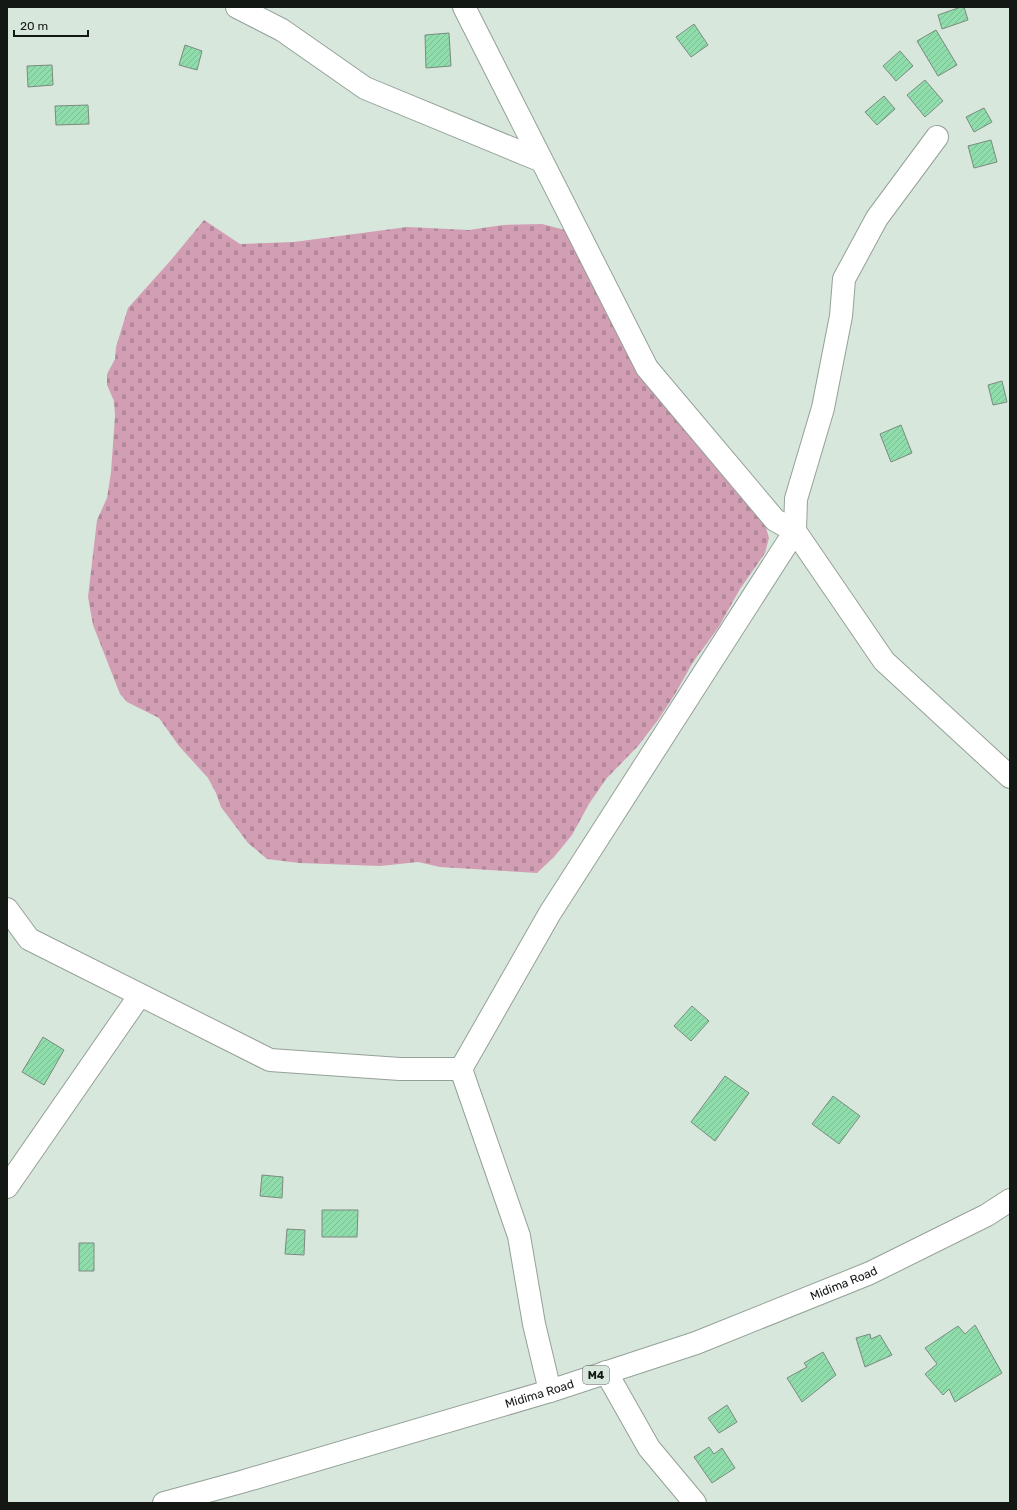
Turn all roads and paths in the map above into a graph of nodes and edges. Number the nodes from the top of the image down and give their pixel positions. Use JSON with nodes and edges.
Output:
{"nodes":[{"id":1,"x":237,"y":7,"type":"edge"},
{"id":2,"x":464,"y":7,"type":"edge"},
{"id":3,"x":937,"y":137,"type":"dead end"},
{"id":4,"x":542,"y":161,"type":"junction"},
{"id":5,"x":795,"y":531,"type":"junction"},
{"id":6,"x":1010,"y":777,"type":"edge"},
{"id":7,"x":7,"y":909,"type":"edge"},
{"id":8,"x":140,"y":995,"type":"junction"},
{"id":9,"x":461,"y":1069,"type":"junction"},
{"id":10,"x":7,"y":1187,"type":"edge"},
{"id":11,"x":1010,"y":1200,"type":"edge"},
{"id":12,"x":606,"y":1372,"type":"junction"},
{"id":13,"x":550,"y":1391,"type":"junction"},
{"id":14,"x":164,"y":1503,"type":"edge"},
{"id":15,"x":695,"y":1503,"type":"edge"}],
"edges":[{"from":1,"to":4,"type":"street"},
{"from":2,"to":4,"type":"street"},
{"from":3,"to":5,"type":"street"},
{"from":4,"to":5,"type":"street"},
{"from":5,"to":6,"type":"street"},
{"from":5,"to":9,"type":"street"},
{"from":7,"to":8,"type":"street"},
{"from":8,"to":9,"type":"street"},
{"from":8,"to":10,"type":"street"},
{"from":9,"to":13,"type":"street"},
{"from":11,"to":12,"type":"street","name":"Midima Road","number":"M4"},
{"from":12,"to":13,"type":"street","name":"Midima Road","number":"M4"},
{"from":12,"to":15,"type":"street"},
{"from":13,"to":14,"type":"street","name":"Midima Road","number":"M4"}]}
